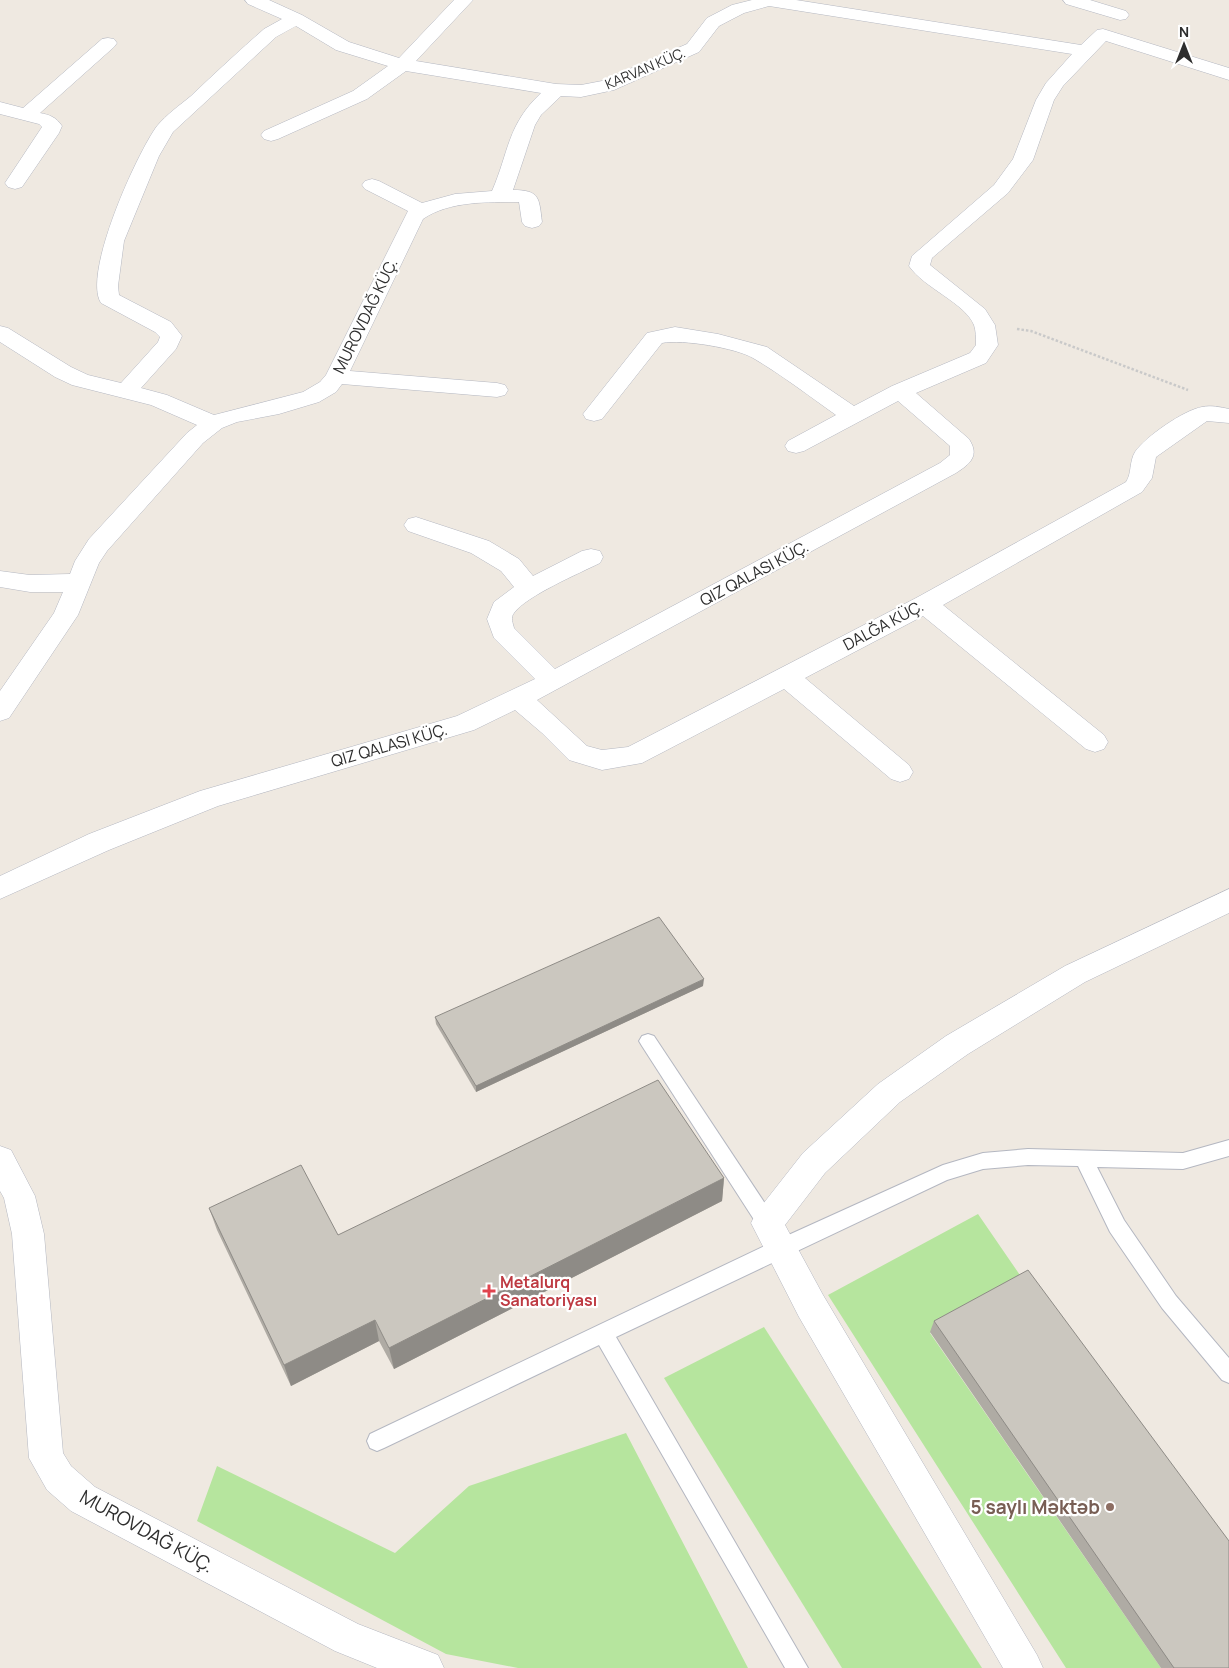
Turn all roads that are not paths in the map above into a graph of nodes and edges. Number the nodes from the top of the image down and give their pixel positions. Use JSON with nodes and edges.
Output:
{"nodes":[{"id":1,"x":254,"y":0,"type":"edge"},
{"id":2,"x":464,"y":0,"type":"edge"},
{"id":3,"x":769,"y":0,"type":"edge"},
{"id":4,"x":1072,"y":0,"type":"edge"},
{"id":5,"x":296,"y":19,"type":"junction"},
{"id":6,"x":1103,"y":34,"type":"junction"},
{"id":7,"x":108,"y":43,"type":"dead end"},
{"id":8,"x":1085,"y":51,"type":"junction"},
{"id":9,"x":402,"y":65,"type":"junction"},
{"id":10,"x":1229,"y":74,"type":"edge"},
{"id":11,"x":556,"y":90,"type":"junction"},
{"id":12,"x":0,"y":108,"type":"edge"},
{"id":13,"x":26,"y":115,"type":"junction"},
{"id":14,"x":271,"y":135,"type":"dead end"},
{"id":15,"x":15,"y":182,"type":"dead end"},
{"id":16,"x":372,"y":185,"type":"dead end"},
{"id":17,"x":500,"y":196,"type":"junction"},
{"id":18,"x":421,"y":210,"type":"junction"},
{"id":19,"x":532,"y":222,"type":"dead end"},
{"id":20,"x":0,"y":333,"type":"edge"},
{"id":21,"x":336,"y":377,"type":"junction"},
{"id":22,"x":127,"y":390,"type":"junction"},
{"id":23,"x":497,"y":390,"type":"dead end"},
{"id":24,"x":900,"y":392,"type":"junction"},
{"id":25,"x":594,"y":414,"type":"dead end"},
{"id":26,"x":854,"y":416,"type":"junction"},
{"id":27,"x":1229,"y":416,"type":"edge"},
{"id":28,"x":214,"y":423,"type":"junction"},
{"id":29,"x":796,"y":446,"type":"dead end"},
{"id":30,"x":416,"y":525,"type":"dead end"},
{"id":31,"x":590,"y":557,"type":"dead end"},
{"id":32,"x":0,"y":579,"type":"edge"},
{"id":33,"x":80,"y":582,"type":"junction"},
{"id":34,"x":529,"y":588,"type":"junction"},
{"id":35,"x":925,"y":604,"type":"junction"},
{"id":36,"x":786,"y":676,"type":"junction"},
{"id":37,"x":552,"y":682,"type":"junction"},
{"id":38,"x":519,"y":699,"type":"junction"},
{"id":39,"x":0,"y":712,"type":"edge"},
{"id":40,"x":1095,"y":742,"type":"dead end"},
{"id":41,"x":900,"y":772,"type":"dead end"},
{"id":42,"x":0,"y":888,"type":"edge"},
{"id":43,"x":1229,"y":900,"type":"edge"},
{"id":44,"x":648,"y":1042,"type":"dead end"},
{"id":45,"x":1229,"y":1148,"type":"edge"},
{"id":46,"x":1084,"y":1159,"type":"junction"},
{"id":47,"x":0,"y":1160,"type":"edge"},
{"id":48,"x":774,"y":1235,"type":"junction"},
{"id":49,"x":603,"y":1333,"type":"junction"},
{"id":50,"x":1229,"y":1373,"type":"edge"},
{"id":51,"x":377,"y":1441,"type":"dead end"},
{"id":52,"x":425,"y":1668,"type":"edge"},
{"id":53,"x":797,"y":1668,"type":"edge"},
{"id":54,"x":1024,"y":1668,"type":"edge"}],
"edges":[{"from":1,"to":5,"type":"street","name":"KARVAN KÜÇ."},
{"from":2,"to":9,"type":"street"},
{"from":3,"to":8,"type":"street","name":"KARVAN KÜÇ."},
{"from":3,"to":11,"type":"street","name":"KARVAN KÜÇ."},
{"from":4,"to":6,"type":"street"},
{"from":5,"to":9,"type":"street","name":"KARVAN KÜÇ."},
{"from":5,"to":22,"type":"street"},
{"from":6,"to":8,"type":"street"},
{"from":6,"to":10,"type":"street"},
{"from":7,"to":13,"type":"street"},
{"from":8,"to":24,"type":"street"},
{"from":9,"to":11,"type":"street","name":"KARVAN KÜÇ."},
{"from":9,"to":14,"type":"street"},
{"from":11,"to":17,"type":"street"},
{"from":12,"to":13,"type":"street"},
{"from":13,"to":15,"type":"street"},
{"from":16,"to":18,"type":"street"},
{"from":17,"to":18,"type":"street"},
{"from":17,"to":19,"type":"street"},
{"from":18,"to":21,"type":"street","name":"MUROVDAĞ KÜÇ."},
{"from":20,"to":22,"type":"street"},
{"from":21,"to":23,"type":"street"},
{"from":21,"to":28,"type":"street","name":"MUROVDAĞ KÜÇ."},
{"from":22,"to":28,"type":"street"},
{"from":24,"to":26,"type":"street"},
{"from":24,"to":37,"type":"street"},
{"from":25,"to":26,"type":"street"},
{"from":26,"to":29,"type":"street"},
{"from":27,"to":35,"type":"street","name":"DALĞA KÜÇ."},
{"from":28,"to":33,"type":"street","name":"MUROVDAĞ KÜÇ."},
{"from":30,"to":34,"type":"street"},
{"from":31,"to":34,"type":"street"},
{"from":32,"to":33,"type":"street"},
{"from":33,"to":39,"type":"street","name":"MUROVDAĞ KÜÇ."},
{"from":34,"to":37,"type":"street"},
{"from":35,"to":36,"type":"street","name":"DALĞA KÜÇ."},
{"from":35,"to":40,"type":"street"},
{"from":36,"to":38,"type":"street","name":"DALĞA KÜÇ."},
{"from":36,"to":41,"type":"street"},
{"from":37,"to":38,"type":"street"},
{"from":38,"to":42,"type":"street"},
{"from":43,"to":48,"type":"street"},
{"from":44,"to":48,"type":"lane"},
{"from":45,"to":46,"type":"lane"},
{"from":46,"to":48,"type":"lane"},
{"from":46,"to":50,"type":"lane"},
{"from":47,"to":52,"type":"street","name":"MUROVDAĞ KÜÇ."},
{"from":48,"to":49,"type":"lane"},
{"from":48,"to":54,"type":"street"},
{"from":49,"to":51,"type":"lane"},
{"from":49,"to":53,"type":"lane"}]}
